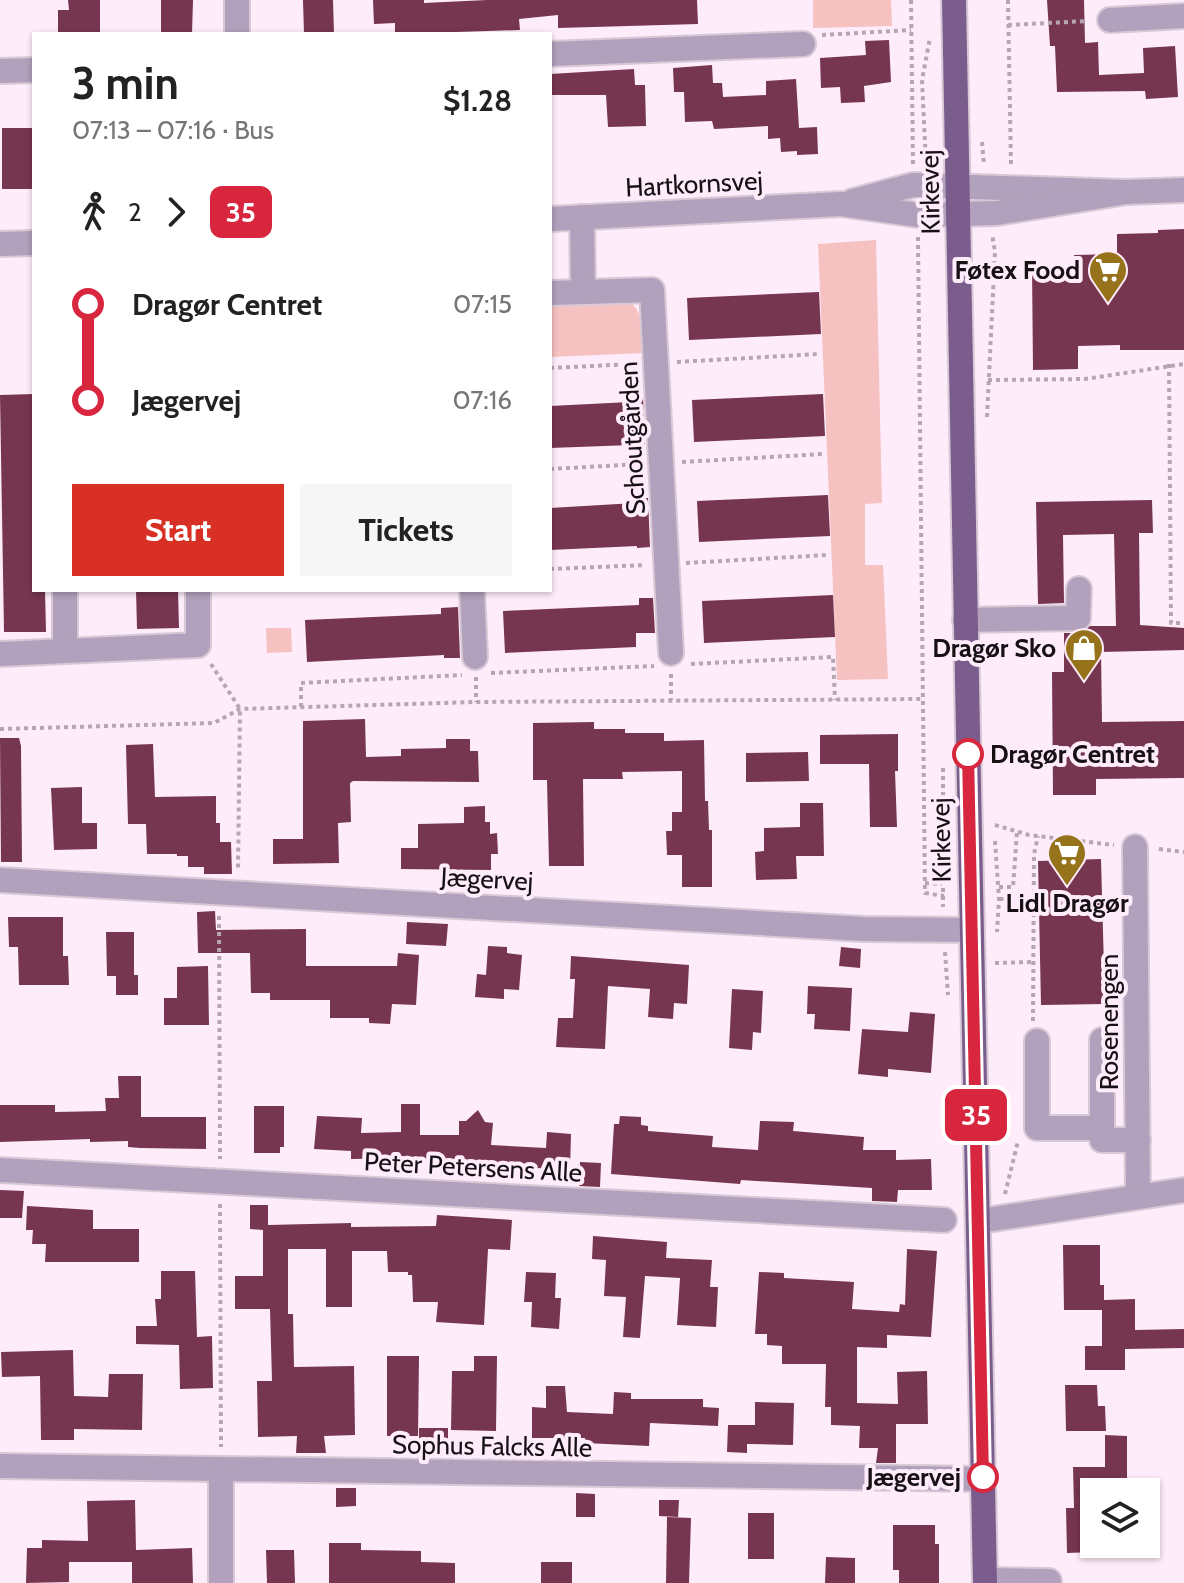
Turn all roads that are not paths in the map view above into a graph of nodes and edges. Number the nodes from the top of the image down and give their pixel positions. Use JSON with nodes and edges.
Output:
{"nodes":[{"id":1,"x":237,"y":0,"type":"edge"},
{"id":2,"x":954,"y":0,"type":"edge"},
{"id":3,"x":1184,"y":16,"type":"edge"},
{"id":4,"x":1110,"y":20,"type":"road end"},
{"id":5,"x":237,"y":32,"type":"edge"},
{"id":6,"x":803,"y":44,"type":"road end"},
{"id":7,"x":552,"y":54,"type":"edge"},
{"id":8,"x":32,"y":70,"type":"edge"},
{"id":9,"x":0,"y":71,"type":"edge"},
{"id":10,"x":958,"y":186,"type":"junction"},
{"id":11,"x":1184,"y":190,"type":"edge"},
{"id":12,"x":1127,"y":192,"type":"junction"},
{"id":13,"x":841,"y":204,"type":"junction"},
{"id":14,"x":958,"y":214,"type":"junction"},
{"id":15,"x":582,"y":217,"type":"junction"},
{"id":16,"x":552,"y":219,"type":"edge"},
{"id":17,"x":32,"y":243,"type":"edge"},
{"id":18,"x":0,"y":244,"type":"edge"},
{"id":19,"x":583,"y":291,"type":"junction"},
{"id":20,"x":552,"y":293,"type":"edge"},
{"id":21,"x":1079,"y":589,"type":"dead end"},
{"id":22,"x":65,"y":592,"type":"edge"},
{"id":23,"x":198,"y":592,"type":"edge"},
{"id":24,"x":472,"y":592,"type":"edge"},
{"id":25,"x":965,"y":620,"type":"junction"},
{"id":26,"x":65,"y":651,"type":"junction"},
{"id":27,"x":0,"y":654,"type":"edge"},
{"id":28,"x":671,"y":661,"type":"road end"},
{"id":29,"x":481,"y":668,"type":"road end"},
{"id":30,"x":1135,"y":847,"type":"dead end"},
{"id":31,"x":0,"y":880,"type":"edge"},
{"id":32,"x":971,"y":930,"type":"junction"},
{"id":33,"x":1102,"y":1040,"type":"dead end"},
{"id":34,"x":1037,"y":1041,"type":"road end"},
{"id":35,"x":1102,"y":1128,"type":"junction"},
{"id":36,"x":1138,"y":1140,"type":"junction"},
{"id":37,"x":0,"y":1170,"type":"edge"},
{"id":38,"x":1184,"y":1190,"type":"edge"},
{"id":39,"x":1138,"y":1196,"type":"junction"},
{"id":40,"x":989,"y":1219,"type":"junction"},
{"id":41,"x":944,"y":1220,"type":"dead end"},
{"id":42,"x":0,"y":1466,"type":"edge"},
{"id":43,"x":221,"y":1470,"type":"junction"},
{"id":44,"x":983,"y":1479,"type":"junction"},
{"id":45,"x":985,"y":1581,"type":"edge"},
{"id":46,"x":1049,"y":1581,"type":"edge"},
{"id":47,"x":221,"y":1583,"type":"edge"}],
"edges":[{"from":1,"to":5,"type":"street"},
{"from":2,"to":10,"type":"main road","name":"Kirkevej"},
{"from":3,"to":4,"type":"street"},
{"from":6,"to":7,"type":"street"},
{"from":8,"to":9,"type":"street"},
{"from":10,"to":12,"type":"street","name":"Hartkornsvej"},
{"from":10,"to":13,"type":"street","name":"Hartkornsvej"},
{"from":10,"to":14,"type":"main road","name":"Kirkevej"},
{"from":11,"to":12,"type":"street","name":"Hartkornsvej"},
{"from":12,"to":14,"type":"street","name":"Hartkornsvej"},
{"from":13,"to":14,"type":"street","name":"Hartkornsvej"},
{"from":13,"to":15,"type":"street","name":"Hartkornsvej"},
{"from":14,"to":25,"type":"main road","name":"Kirkevej"},
{"from":15,"to":16,"type":"street","name":"Hartkornsvej"},
{"from":15,"to":19,"type":"street"},
{"from":17,"to":18,"type":"street"},
{"from":19,"to":20,"type":"street","name":"Schoutgården"},
{"from":19,"to":28,"type":"street","name":"Schoutgården"},
{"from":21,"to":25,"type":"street"},
{"from":22,"to":26,"type":"street"},
{"from":23,"to":26,"type":"street"},
{"from":24,"to":29,"type":"street"},
{"from":25,"to":32,"type":"main road","name":"Kirkevej"},
{"from":26,"to":27,"type":"street"},
{"from":30,"to":36,"type":"street","name":"Rosenengen"},
{"from":31,"to":32,"type":"street","name":"Jægervej"},
{"from":32,"to":40,"type":"main road","name":"Kirkevej"},
{"from":33,"to":35,"type":"street"},
{"from":34,"to":35,"type":"street"},
{"from":35,"to":36,"type":"street"},
{"from":36,"to":39,"type":"street","name":"Rosenengen"},
{"from":37,"to":41,"type":"street","name":"Peter Petersens Alle"},
{"from":38,"to":39,"type":"street"},
{"from":39,"to":40,"type":"street"},
{"from":40,"to":44,"type":"main road","name":"Kirkevej"},
{"from":42,"to":43,"type":"street","name":"Sophus Falcks Alle"},
{"from":43,"to":44,"type":"street","name":"Sophus Falcks Alle"},
{"from":43,"to":47,"type":"street"},
{"from":44,"to":45,"type":"main road","name":"Kirkevej"},
{"from":45,"to":46,"type":"street"}]}
